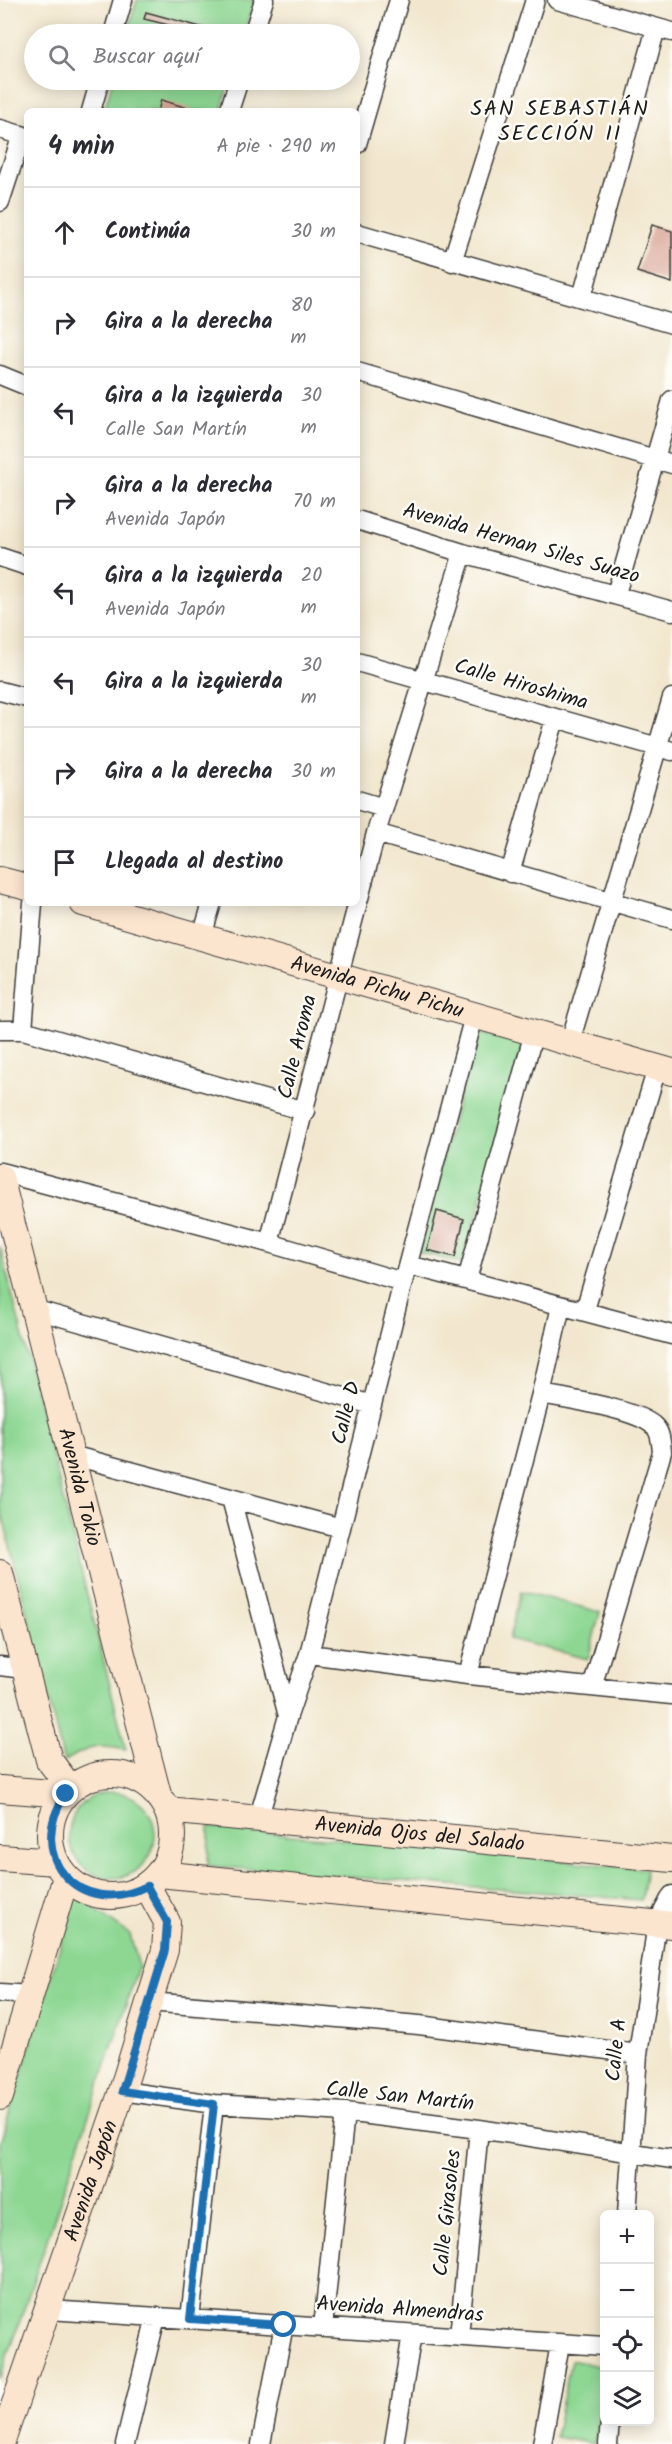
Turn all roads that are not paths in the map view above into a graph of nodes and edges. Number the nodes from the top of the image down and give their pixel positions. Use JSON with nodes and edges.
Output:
{"nodes":[{"id":1,"x":123,"y":0,"type":"edge"},
{"id":2,"x":264,"y":0,"type":"edge"},
{"id":3,"x":399,"y":0,"type":"edge"},
{"id":4,"x":535,"y":0,"type":"edge"},
{"id":5,"x":557,"y":0,"type":"edge"},
{"id":6,"x":116,"y":24,"type":"edge"},
{"id":7,"x":256,"y":24,"type":"edge"},
{"id":8,"x":664,"y":30,"type":"edge"},
{"id":9,"x":97,"y":90,"type":"edge"},
{"id":10,"x":236,"y":90,"type":"edge"},
{"id":11,"x":92,"y":108,"type":"edge"},
{"id":12,"x":231,"y":108,"type":"edge"},
{"id":13,"x":0,"y":129,"type":"edge"},
{"id":14,"x":360,"y":134,"type":"edge"},
{"id":15,"x":24,"y":136,"type":"edge"},
{"id":16,"x":0,"y":202,"type":"edge"},
{"id":17,"x":360,"y":234,"type":"edge"},
{"id":18,"x":452,"y":262,"type":"junction"},
{"id":19,"x":582,"y":297,"type":"junction"},
{"id":20,"x":672,"y":324,"type":"edge"},
{"id":21,"x":360,"y":373,"type":"edge"},
{"id":22,"x":0,"y":375,"type":"edge"},
{"id":23,"x":24,"y":385,"type":"edge"},
{"id":24,"x":672,"y":400,"type":"edge"},
{"id":25,"x":663,"y":462,"type":"edge"},
{"id":26,"x":360,"y":521,"type":"edge"},
{"id":27,"x":462,"y":553,"type":"junction"},
{"id":28,"x":0,"y":557,"type":"edge"},
{"id":29,"x":24,"y":565,"type":"edge"},
{"id":30,"x":616,"y":594,"type":"junction"},
{"id":31,"x":672,"y":611,"type":"edge"},
{"id":32,"x":360,"y":663,"type":"edge"},
{"id":33,"x":424,"y":681,"type":"junction"},
{"id":34,"x":0,"y":691,"type":"edge"},
{"id":35,"x":24,"y":697,"type":"edge"},
{"id":36,"x":672,"y":698,"type":"edge"},
{"id":37,"x":555,"y":719,"type":"junction"},
{"id":38,"x":666,"y":749,"type":"edge"},
{"id":39,"x":360,"y":801,"type":"edge"},
{"id":40,"x":384,"y":808,"type":"junction"},
{"id":41,"x":376,"y":833,"type":"junction"},
{"id":42,"x":510,"y":873,"type":"junction"},
{"id":43,"x":0,"y":880,"type":"edge"},
{"id":44,"x":24,"y":886,"type":"edge"},
{"id":45,"x":360,"y":895,"type":"edge"},
{"id":46,"x":612,"y":902,"type":"junction"},
{"id":47,"x":33,"y":906,"type":"edge"},
{"id":48,"x":94,"y":906,"type":"edge"},
{"id":49,"x":211,"y":906,"type":"edge"},
{"id":50,"x":357,"y":906,"type":"edge"},
{"id":51,"x":672,"y":919,"type":"edge"},
{"id":52,"x":202,"y":936,"type":"junction"},
{"id":53,"x":339,"y":976,"type":"junction"},
{"id":54,"x":474,"y":1016,"type":"junction"},
{"id":55,"x":0,"y":1030,"type":"edge"},
{"id":56,"x":23,"y":1030,"type":"junction"},
{"id":57,"x":534,"y":1032,"type":"junction"},
{"id":58,"x":570,"y":1042,"type":"junction"},
{"id":59,"x":664,"y":1070,"type":"edge"},
{"id":60,"x":305,"y":1111,"type":"junction"},
{"id":61,"x":0,"y":1172,"type":"edge"},
{"id":62,"x":0,"y":1177,"type":"edge"},
{"id":63,"x":270,"y":1243,"type":"junction"},
{"id":64,"x":409,"y":1265,"type":"junction"},
{"id":65,"x":467,"y":1280,"type":"junction"},
{"id":66,"x":403,"y":1282,"type":"junction"},
{"id":67,"x":561,"y":1306,"type":"junction"},
{"id":68,"x":33,"y":1309,"type":"junction"},
{"id":69,"x":585,"y":1310,"type":"junction"},
{"id":70,"x":672,"y":1335,"type":"edge"},
{"id":71,"x":542,"y":1394,"type":"junction"},
{"id":72,"x":372,"y":1405,"type":"junction"},
{"id":73,"x":71,"y":1455,"type":"junction"},
{"id":74,"x":231,"y":1498,"type":"junction"},
{"id":75,"x":341,"y":1528,"type":"junction"},
{"id":76,"x":0,"y":1573,"type":"edge"},
{"id":77,"x":309,"y":1654,"type":"junction"},
{"id":78,"x":12,"y":1667,"type":"edge"},
{"id":79,"x":468,"y":1675,"type":"junction"},
{"id":80,"x":592,"y":1687,"type":"junction"},
{"id":81,"x":672,"y":1695,"type":"edge"},
{"id":82,"x":288,"y":1716,"type":"junction"},
{"id":83,"x":0,"y":1789,"type":"edge"},
{"id":84,"x":68,"y":1792,"type":"junction"},
{"id":85,"x":162,"y":1803,"type":"junction"},
{"id":86,"x":258,"y":1820,"type":"junction"},
{"id":87,"x":0,"y":1858,"type":"edge"},
{"id":88,"x":672,"y":1859,"type":"edge"},
{"id":89,"x":61,"y":1870,"type":"junction"},
{"id":90,"x":153,"y":1880,"type":"junction"},
{"id":91,"x":672,"y":1895,"type":"edge"},
{"id":92,"x":664,"y":1924,"type":"edge"},
{"id":93,"x":0,"y":1993,"type":"edge"},
{"id":94,"x":31,"y":1995,"type":"junction"},
{"id":95,"x":150,"y":2002,"type":"junction"},
{"id":96,"x":638,"y":2054,"type":"junction"},
{"id":97,"x":122,"y":2091,"type":"junction"},
{"id":98,"x":0,"y":2097,"type":"edge"},
{"id":99,"x":214,"y":2104,"type":"junction"},
{"id":100,"x":345,"y":2112,"type":"junction"},
{"id":101,"x":479,"y":2129,"type":"junction"},
{"id":102,"x":632,"y":2152,"type":"junction"},
{"id":103,"x":672,"y":2159,"type":"edge"},
{"id":104,"x":627,"y":2210,"type":"edge"},
{"id":105,"x":49,"y":2310,"type":"junction"},
{"id":106,"x":156,"y":2317,"type":"junction"},
{"id":107,"x":190,"y":2319,"type":"junction"},
{"id":108,"x":284,"y":2325,"type":"junction"},
{"id":109,"x":323,"y":2328,"type":"junction"},
{"id":110,"x":412,"y":2334,"type":"junction"},
{"id":111,"x":459,"y":2337,"type":"junction"},
{"id":112,"x":560,"y":2343,"type":"junction"},
{"id":113,"x":600,"y":2346,"type":"edge"},
{"id":114,"x":610,"y":2426,"type":"edge"},
{"id":115,"x":1,"y":2444,"type":"edge"},
{"id":116,"x":125,"y":2444,"type":"edge"},
{"id":117,"x":261,"y":2444,"type":"edge"},
{"id":118,"x":394,"y":2444,"type":"edge"},
{"id":119,"x":542,"y":2444,"type":"edge"},
{"id":120,"x":608,"y":2444,"type":"edge"}],
"edges":[{"from":1,"to":6,"type":"street"},
{"from":2,"to":7,"type":"street"},
{"from":3,"to":14,"type":"street"},
{"from":4,"to":18,"type":"street"},
{"from":5,"to":8,"type":"street"},
{"from":8,"to":19,"type":"street"},
{"from":9,"to":11,"type":"street"},
{"from":10,"to":12,"type":"street"},
{"from":13,"to":15,"type":"street"},
{"from":15,"to":16,"type":"street"},
{"from":17,"to":18,"type":"street"},
{"from":18,"to":19,"type":"street"},
{"from":19,"to":20,"type":"street"},
{"from":21,"to":25,"type":"street"},
{"from":22,"to":23,"type":"street"},
{"from":24,"to":25,"type":"street"},
{"from":25,"to":30,"type":"street"},
{"from":26,"to":27,"type":"street","name":"Avenida Hernan Siles Suazo"},
{"from":27,"to":30,"type":"street","name":"Avenida Hernan Siles Suazo"},
{"from":27,"to":33,"type":"street","name":"Calle Aroma"},
{"from":28,"to":29,"type":"street"},
{"from":30,"to":31,"type":"street","name":"Avenida Hernan Siles Suazo"},
{"from":32,"to":33,"type":"street","name":"Calle Hiroshima"},
{"from":33,"to":37,"type":"street","name":"Calle Hiroshima"},
{"from":33,"to":40,"type":"street","name":"Calle Aroma"},
{"from":34,"to":35,"type":"street"},
{"from":36,"to":38,"type":"street"},
{"from":37,"to":38,"type":"street","name":"Calle Hiroshima"},
{"from":37,"to":42,"type":"street"},
{"from":38,"to":46,"type":"street"},
{"from":39,"to":40,"type":"street"},
{"from":40,"to":41,"type":"street","name":"Calle Aroma"},
{"from":41,"to":42,"type":"street"},
{"from":41,"to":45,"type":"street","name":"Calle Aroma"},
{"from":42,"to":46,"type":"street"},
{"from":43,"to":44,"type":"street"},
{"from":46,"to":51,"type":"street"},
{"from":46,"to":58,"type":"street"},
{"from":47,"to":56,"type":"street"},
{"from":48,"to":52,"type":"street","name":"Avenida Pichu Pichu"},
{"from":49,"to":52,"type":"street"},
{"from":50,"to":53,"type":"street","name":"Calle Aroma"},
{"from":52,"to":53,"type":"street","name":"Avenida Pichu Pichu"},
{"from":53,"to":54,"type":"street","name":"Avenida Pichu Pichu"},
{"from":53,"to":60,"type":"street","name":"Calle Aroma"},
{"from":54,"to":57,"type":"street","name":"Avenida Pichu Pichu"},
{"from":54,"to":64,"type":"street","name":"Calle D"},
{"from":55,"to":56,"type":"street"},
{"from":56,"to":60,"type":"street"},
{"from":57,"to":58,"type":"street","name":"Avenida Pichu Pichu"},
{"from":57,"to":65,"type":"street"},
{"from":58,"to":59,"type":"street","name":"Avenida Pichu Pichu"},
{"from":59,"to":69,"type":"street"},
{"from":60,"to":63,"type":"street","name":"Calle Aroma"},
{"from":61,"to":63,"type":"street"},
{"from":62,"to":68,"type":"street","name":"Avenida Tokio"},
{"from":63,"to":66,"type":"street"},
{"from":64,"to":65,"type":"street"},
{"from":64,"to":66,"type":"street","name":"Calle D"},
{"from":65,"to":67,"type":"street"},
{"from":66,"to":72,"type":"street","name":"Calle D"},
{"from":67,"to":69,"type":"street"},
{"from":67,"to":71,"type":"street"},
{"from":68,"to":72,"type":"street"},
{"from":68,"to":73,"type":"street","name":"Avenida Tokio"},
{"from":69,"to":70,"type":"street"},
{"from":71,"to":79,"type":"street"},
{"from":71,"to":80,"type":"street"},
{"from":72,"to":75,"type":"street","name":"Calle D"},
{"from":73,"to":74,"type":"street"},
{"from":73,"to":85,"type":"street","name":"Avenida Tokio"},
{"from":74,"to":75,"type":"street"},
{"from":74,"to":82,"type":"street"},
{"from":75,"to":77,"type":"street","name":"Calle D"},
{"from":76,"to":78,"type":"street"},
{"from":77,"to":79,"type":"street"},
{"from":77,"to":82,"type":"street","name":"Calle D"},
{"from":78,"to":84,"type":"street"},
{"from":79,"to":80,"type":"street"},
{"from":80,"to":81,"type":"street"},
{"from":82,"to":86,"type":"street","name":"Calle D"},
{"from":83,"to":84,"type":"street"},
{"from":84,"to":85,"type":"street"},
{"from":84,"to":89,"type":"street"},
{"from":85,"to":86,"type":"street","name":"Avenida Ojos del Salado"},
{"from":85,"to":90,"type":"street"},
{"from":86,"to":88,"type":"street","name":"Avenida Ojos del Salado"},
{"from":87,"to":89,"type":"street"},
{"from":89,"to":90,"type":"street"},
{"from":89,"to":94,"type":"street"},
{"from":90,"to":92,"type":"street"},
{"from":90,"to":95,"type":"street","name":"Avenida Japón"},
{"from":91,"to":92,"type":"street","name":"Calle A"},
{"from":92,"to":96,"type":"street","name":"Calle A"},
{"from":93,"to":94,"type":"street"},
{"from":94,"to":98,"type":"street"},
{"from":95,"to":96,"type":"street"},
{"from":95,"to":97,"type":"street","name":"Avenida Japón"},
{"from":96,"to":102,"type":"street","name":"Calle A"},
{"from":97,"to":99,"type":"street","name":"Calle San Martín"},
{"from":97,"to":105,"type":"street","name":"Avenida Japón"},
{"from":99,"to":100,"type":"street","name":"Calle San Martín"},
{"from":99,"to":107,"type":"street"},
{"from":100,"to":101,"type":"street","name":"Calle San Martín"},
{"from":100,"to":109,"type":"street"},
{"from":101,"to":102,"type":"street","name":"Calle San Martín"},
{"from":101,"to":111,"type":"street","name":"Calle Girasoles"},
{"from":102,"to":103,"type":"street","name":"Calle San Martín"},
{"from":102,"to":104,"type":"street","name":"Calle A"},
{"from":105,"to":106,"type":"street","name":"Avenida Almendras"},
{"from":105,"to":115,"type":"street","name":"Avenida Japón"},
{"from":106,"to":107,"type":"street","name":"Avenida Almendras"},
{"from":106,"to":116,"type":"street"},
{"from":107,"to":108,"type":"street","name":"Avenida Almendras"},
{"from":108,"to":109,"type":"street","name":"Avenida Almendras"},
{"from":108,"to":117,"type":"street"},
{"from":109,"to":110,"type":"street","name":"Avenida Almendras"},
{"from":110,"to":111,"type":"street","name":"Avenida Almendras"},
{"from":110,"to":118,"type":"street"},
{"from":111,"to":112,"type":"street","name":"Avenida Almendras"},
{"from":112,"to":113,"type":"street","name":"Avenida Almendras"},
{"from":112,"to":119,"type":"street"},
{"from":114,"to":120,"type":"street"}]}
